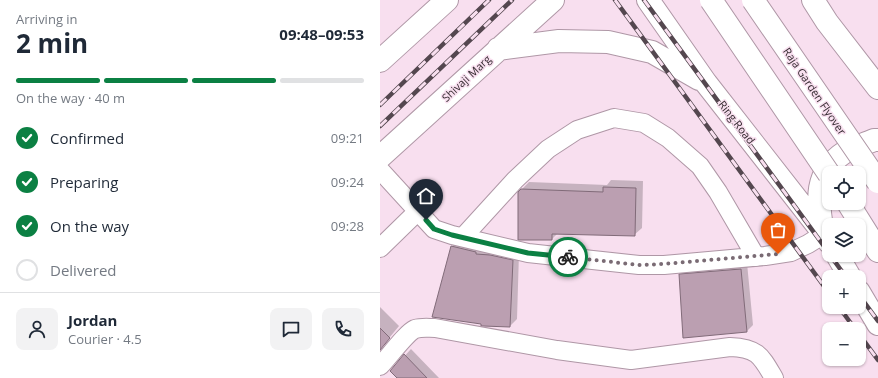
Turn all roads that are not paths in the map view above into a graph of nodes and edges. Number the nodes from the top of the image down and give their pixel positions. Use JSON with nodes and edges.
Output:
{"nodes":[{"id":1,"x":447,"y":0,"type":"edge"},
{"id":2,"x":553,"y":0,"type":"edge"},
{"id":3,"x":648,"y":0,"type":"edge"},
{"id":4,"x":711,"y":0,"type":"edge"},
{"id":5,"x":753,"y":0,"type":"edge"},
{"id":6,"x":813,"y":0,"type":"edge"},
{"id":7,"x":823,"y":0,"type":"edge"},
{"id":8,"x":827,"y":22,"type":"junction"},
{"id":9,"x":498,"y":49,"type":"junction"},
{"id":10,"x":380,"y":61,"type":"edge"},
{"id":11,"x":706,"y":82,"type":"junction"},
{"id":12,"x":878,"y":88,"type":"edge"},
{"id":13,"x":878,"y":140,"type":"edge"},
{"id":14,"x":380,"y":157,"type":"edge"},
{"id":15,"x":824,"y":166,"type":"edge"},
{"id":16,"x":380,"y":170,"type":"edge"},
{"id":17,"x":878,"y":182,"type":"edge"},
{"id":18,"x":852,"y":210,"type":"edge"},
{"id":19,"x":418,"y":211,"type":"junction"},
{"id":20,"x":822,"y":222,"type":"edge"},
{"id":21,"x":822,"y":233,"type":"edge"},
{"id":22,"x":464,"y":237,"type":"junction"},
{"id":23,"x":822,"y":239,"type":"edge"},
{"id":24,"x":380,"y":248,"type":"edge"},
{"id":25,"x":878,"y":251,"type":"edge"},
{"id":26,"x":756,"y":256,"type":"junction"},
{"id":27,"x":866,"y":304,"type":"edge"},
{"id":28,"x":878,"y":324,"type":"edge"},
{"id":29,"x":380,"y":366,"type":"edge"},
{"id":30,"x":774,"y":378,"type":"edge"}],
"edges":[{"from":1,"to":10,"type":"main road"},
{"from":2,"to":9,"type":"main road","name":"Shivaji Marg"},
{"from":3,"to":11,"type":"main road","name":"Ring Road"},
{"from":4,"to":15,"type":"main road","bridge":true},
{"from":5,"to":17,"type":"main road","name":"Raja Garden Flyover","bridge":true},
{"from":6,"to":8,"type":"main road"},
{"from":7,"to":8,"type":"main road"},
{"from":8,"to":12,"type":"main road"},
{"from":9,"to":11,"type":"main road"},
{"from":9,"to":14,"type":"main road","name":"Shivaji Marg"},
{"from":11,"to":21,"type":"main road","name":"Ring Road"},
{"from":13,"to":20,"type":"main road"},
{"from":16,"to":19,"type":"street"},
{"from":18,"to":25,"type":"main road"},
{"from":19,"to":22,"type":"street"},
{"from":19,"to":24,"type":"street"},
{"from":22,"to":26,"type":"street"},
{"from":22,"to":26,"type":"street"},
{"from":23,"to":26,"type":"street"},
{"from":27,"to":28,"type":"main road"},
{"from":29,"to":30,"type":"street"}]}
